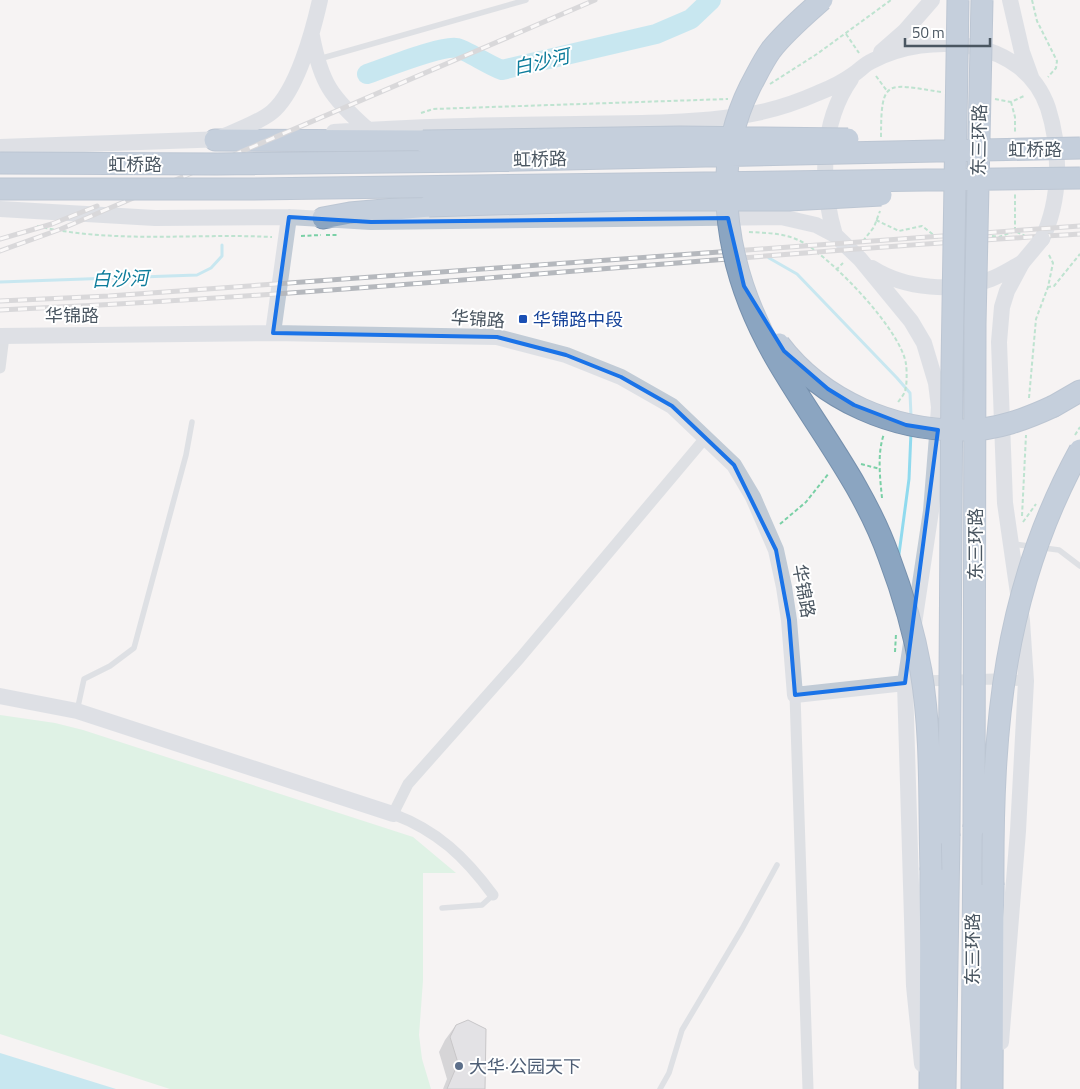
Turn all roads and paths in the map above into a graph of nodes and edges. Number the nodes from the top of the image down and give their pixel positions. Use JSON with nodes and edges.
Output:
{"nodes":[{"id":1,"x":320,"y":0,"type":"edge"},
{"id":2,"x":526,"y":0,"type":"edge"},
{"id":3,"x":805,"y":0,"type":"edge"},
{"id":4,"x":822,"y":0,"type":"edge"},
{"id":5,"x":891,"y":0,"type":"edge"},
{"id":6,"x":932,"y":0,"type":"edge"},
{"id":7,"x":958,"y":0,"type":"edge"},
{"id":8,"x":982,"y":0,"type":"edge"},
{"id":9,"x":1010,"y":0,"type":"edge"},
{"id":10,"x":1032,"y":0,"type":"edge"},
{"id":11,"x":845,"y":33,"type":"junction"},
{"id":12,"x":312,"y":36,"type":"junction"},
{"id":13,"x":770,"y":52,"type":"junction"},
{"id":14,"x":317,"y":59,"type":"junction"},
{"id":15,"x":869,"y":64,"type":"junction"},
{"id":16,"x":855,"y":74,"type":"junction"},
{"id":17,"x":1039,"y":81,"type":"junction"},
{"id":18,"x":766,"y":85,"type":"dead end"},
{"id":19,"x":887,"y":91,"type":"junction"},
{"id":20,"x":947,"y":93,"type":"dead end"},
{"id":21,"x":1024,"y":96,"type":"dead end"},
{"id":22,"x":734,"y":97,"type":"dead end"},
{"id":23,"x":993,"y":99,"type":"dead end"},
{"id":24,"x":414,"y":115,"type":"dead end"},
{"id":25,"x":367,"y":129,"type":"junction"},
{"id":26,"x":216,"y":140,"type":"junction"},
{"id":27,"x":423,"y":141,"type":"junction"},
{"id":28,"x":881,"y":146,"type":"dead end"},
{"id":29,"x":0,"y":147,"type":"edge"},
{"id":30,"x":1080,"y":148,"type":"edge"},
{"id":31,"x":1015,"y":149,"type":"junction"},
{"id":32,"x":0,"y":163,"type":"edge"},
{"id":33,"x":1080,"y":178,"type":"edge"},
{"id":34,"x":0,"y":189,"type":"edge"},
{"id":35,"x":6,"y":209,"type":"edge"},
{"id":36,"x":881,"y":210,"type":"dead end"},
{"id":37,"x":290,"y":217,"type":"junction"},
{"id":38,"x":323,"y":218,"type":"junction"},
{"id":39,"x":1015,"y":231,"type":"dead end"},
{"id":40,"x":741,"y":232,"type":"dead end"},
{"id":41,"x":345,"y":235,"type":"dead end"},
{"id":42,"x":835,"y":235,"type":"junction"},
{"id":43,"x":287,"y":238,"type":"junction"},
{"id":44,"x":1036,"y":239,"type":"junction"},
{"id":45,"x":863,"y":241,"type":"dead end"},
{"id":46,"x":1080,"y":254,"type":"edge"},
{"id":47,"x":1050,"y":255,"type":"dead end"},
{"id":48,"x":852,"y":260,"type":"junction"},
{"id":49,"x":1022,"y":263,"type":"junction"},
{"id":50,"x":836,"y":270,"type":"junction"},
{"id":51,"x":744,"y":286,"type":"junction"},
{"id":52,"x":273,"y":333,"type":"junction"},
{"id":53,"x":2,"y":336,"type":"edge"},
{"id":54,"x":0,"y":368,"type":"edge"},
{"id":55,"x":1080,"y":391,"type":"edge"},
{"id":56,"x":905,"y":392,"type":"dead end"},
{"id":57,"x":192,"y":422,"type":"dead end"},
{"id":58,"x":706,"y":437,"type":"junction"},
{"id":59,"x":1080,"y":450,"type":"edge"},
{"id":60,"x":1010,"y":544,"type":"junction"},
{"id":61,"x":1080,"y":566,"type":"edge"},
{"id":62,"x":1026,"y":681,"type":"junction"},
{"id":63,"x":905,"y":683,"type":"junction"},
{"id":64,"x":795,"y":695,"type":"junction"},
{"id":65,"x":0,"y":696,"type":"edge"},
{"id":66,"x":77,"y":711,"type":"junction"},
{"id":67,"x":393,"y":814,"type":"junction"},
{"id":68,"x":777,"y":865,"type":"dead end"},
{"id":69,"x":493,"y":895,"type":"joint"},
{"id":70,"x":442,"y":908,"type":"dead end"},
{"id":71,"x":660,"y":1089,"type":"edge"},
{"id":72,"x":808,"y":1089,"type":"edge"},
{"id":73,"x":924,"y":1089,"type":"edge"},
{"id":74,"x":930,"y":1089,"type":"edge"},
{"id":75,"x":945,"y":1089,"type":"edge"},
{"id":76,"x":972,"y":1089,"type":"edge"},
{"id":77,"x":994,"y":1089,"type":"edge"}],
"edges":[{"from":1,"to":12,"type":"main road"},
{"from":2,"to":14,"type":"lane"},
{"from":3,"to":13,"type":"highway","bridge":true},
{"from":4,"to":13,"type":"highway","bridge":true},
{"from":5,"to":11,"type":"path"},
{"from":6,"to":15,"type":"main road"},
{"from":7,"to":75,"type":"highway","name":"东三环路","bridge":true},
{"from":8,"to":76,"type":"highway","name":"东三环路","bridge":true},
{"from":9,"to":17,"type":"main road"},
{"from":10,"to":17,"type":"path"},
{"from":11,"to":15,"type":"path"},
{"from":11,"to":18,"type":"path"},
{"from":12,"to":14,"type":"main road"},
{"from":12,"to":26,"type":"main road"},
{"from":13,"to":51,"type":"highway","bridge":true},
{"from":14,"to":25,"type":"main road"},
{"from":15,"to":16,"type":"main road"},
{"from":15,"to":17,"type":"main road"},
{"from":15,"to":19,"type":"path"},
{"from":16,"to":25,"type":"main road"},
{"from":16,"to":42,"type":"main road"},
{"from":17,"to":44,"type":"main road"},
{"from":19,"to":20,"type":"path"},
{"from":19,"to":28,"type":"path"},
{"from":21,"to":23,"type":"path"},
{"from":22,"to":24,"type":"path"},
{"from":25,"to":26,"type":"main road"},
{"from":25,"to":27,"type":"main road"},
{"from":26,"to":27,"type":"highway"},
{"from":26,"to":29,"type":"main road"},
{"from":27,"to":31,"type":"highway","bridge":true},
{"from":30,"to":31,"type":"highway","name":"虹桥路","bridge":true},
{"from":31,"to":32,"type":"highway","name":"虹桥路","bridge":true},
{"from":33,"to":34,"type":"highway","name":"虹桥路","bridge":true},
{"from":33,"to":38,"type":"highway","bridge":true},
{"from":35,"to":37,"type":"main road"},
{"from":35,"to":43,"type":"path"},
{"from":36,"to":45,"type":"path"},
{"from":37,"to":38,"type":"main road"},
{"from":37,"to":43,"type":"main road"},
{"from":38,"to":42,"type":"main road"},
{"from":39,"to":44,"type":"path"},
{"from":40,"to":50,"type":"path"},
{"from":41,"to":43,"type":"path"},
{"from":42,"to":48,"type":"main road"},
{"from":43,"to":52,"type":"main road"},
{"from":44,"to":49,"type":"main road","bridge":true},
{"from":46,"to":47,"type":"path"},
{"from":48,"to":49,"type":"main road"},
{"from":48,"to":50,"type":"path"},
{"from":48,"to":63,"type":"main road"},
{"from":49,"to":60,"type":"main road"},
{"from":50,"to":56,"type":"path"},
{"from":51,"to":55,"type":"highway","bridge":true},
{"from":51,"to":74,"type":"highway","bridge":true},
{"from":52,"to":53,"type":"main road","name":"华锦路"},
{"from":52,"to":58,"type":"main road","name":"华锦路"},
{"from":53,"to":54,"type":"street"},
{"from":57,"to":66,"type":"lane"},
{"from":58,"to":64,"type":"main road","name":"华锦路"},
{"from":58,"to":67,"type":"street"},
{"from":59,"to":77,"type":"highway","bridge":true},
{"from":60,"to":61,"type":"lane"},
{"from":60,"to":62,"type":"main road"},
{"from":62,"to":63,"type":"street"},
{"from":62,"to":77,"type":"main road"},
{"from":63,"to":64,"type":"main road"},
{"from":63,"to":73,"type":"main road"},
{"from":64,"to":72,"type":"street"},
{"from":65,"to":66,"type":"main road"},
{"from":66,"to":67,"type":"main road"},
{"from":67,"to":69,"type":"street"},
{"from":68,"to":71,"type":"lane"},
{"from":69,"to":70,"type":"lane"}]}
